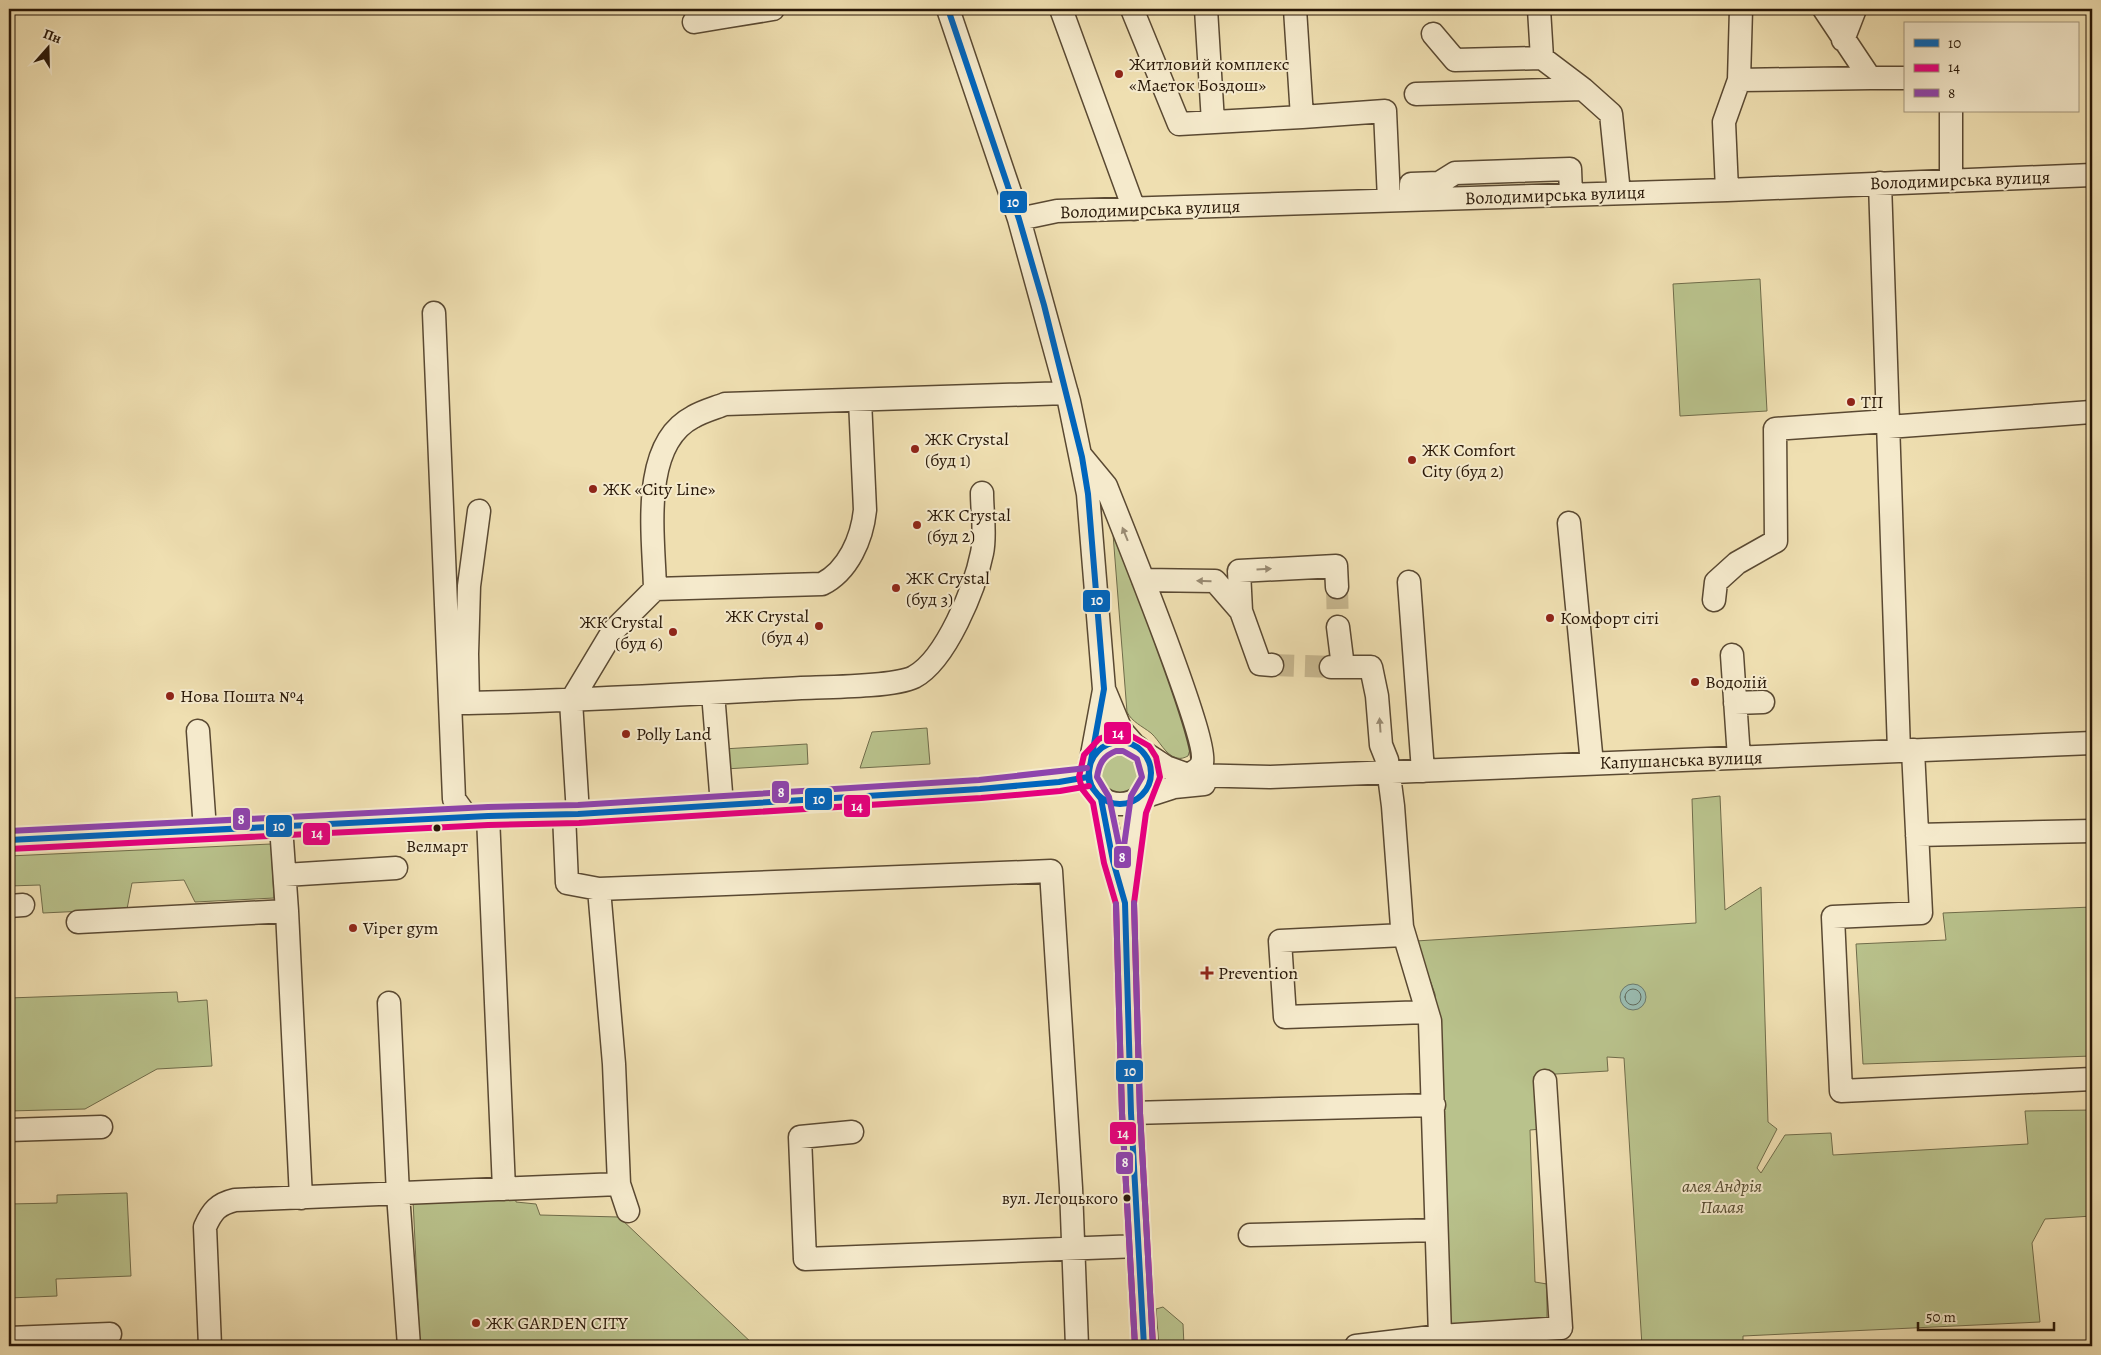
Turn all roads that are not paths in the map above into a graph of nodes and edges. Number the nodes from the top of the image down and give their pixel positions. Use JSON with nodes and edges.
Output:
{"nodes":[{"id":1,"x":773,"y":9,"type":"edge"},
{"id":2,"x":948,"y":9,"type":"edge"},
{"id":3,"x":1060,"y":9,"type":"edge"},
{"id":4,"x":1132,"y":9,"type":"edge"},
{"id":5,"x":1206,"y":9,"type":"edge"},
{"id":6,"x":1295,"y":9,"type":"edge"},
{"id":7,"x":1539,"y":9,"type":"edge"},
{"id":8,"x":1741,"y":9,"type":"edge"},
{"id":9,"x":1824,"y":9,"type":"edge"},
{"id":10,"x":1855,"y":9,"type":"edge"},
{"id":11,"x":723,"y":13,"type":"edge"},
{"id":12,"x":694,"y":22,"type":"dead end"},
{"id":13,"x":1433,"y":34,"type":"dead end"},
{"id":14,"x":1843,"y":40,"type":"junction"},
{"id":15,"x":1542,"y":58,"type":"junction"},
{"id":16,"x":1870,"y":78,"type":"junction"},
{"id":17,"x":1904,"y":78,"type":"edge"},
{"id":18,"x":1739,"y":80,"type":"junction"},
{"id":19,"x":1583,"y":89,"type":"junction"},
{"id":20,"x":1416,"y":94,"type":"dead end"},
{"id":21,"x":1951,"y":112,"type":"edge"},
{"id":22,"x":1302,"y":116,"type":"junction"},
{"id":23,"x":1213,"y":122,"type":"junction"},
{"id":24,"x":2092,"y":175,"type":"edge"},
{"id":25,"x":1951,"y":180,"type":"junction"},
{"id":26,"x":1880,"y":184,"type":"junction"},
{"id":27,"x":1727,"y":190,"type":"junction"},
{"id":28,"x":1619,"y":193,"type":"junction"},
{"id":29,"x":1389,"y":200,"type":"junction"},
{"id":30,"x":1134,"y":209,"type":"junction"},
{"id":31,"x":1018,"y":219,"type":"junction"},
{"id":32,"x":434,"y":313,"type":"dead end"},
{"id":33,"x":1067,"y":392,"type":"junction"},
{"id":34,"x":860,"y":400,"type":"junction"},
{"id":35,"x":2091,"y":412,"type":"dead end"},
{"id":36,"x":1888,"y":424,"type":"junction"},
{"id":37,"x":1082,"y":457,"type":"junction"},
{"id":38,"x":982,"y":493,"type":"dead end"},
{"id":39,"x":479,"y":511,"type":"dead end"},
{"id":40,"x":1569,"y":523,"type":"dead end"},
{"id":41,"x":1143,"y":580,"type":"junction"},
{"id":42,"x":1409,"y":582,"type":"dead end"},
{"id":43,"x":1337,"y":587,"type":"tunnel mouth"},
{"id":44,"x":655,"y":589,"type":"junction"},
{"id":45,"x":1714,"y":600,"type":"dead end"},
{"id":46,"x":1241,"y":611,"type":"junction"},
{"id":47,"x":1338,"y":628,"type":"tunnel mouth"},
{"id":48,"x":1732,"y":655,"type":"dead end"},
{"id":49,"x":1272,"y":665,"type":"tunnel mouth"},
{"id":50,"x":1104,"y":689,"type":"junction"},
{"id":51,"x":713,"y":693,"type":"junction"},
{"id":52,"x":571,"y":701,"type":"junction"},
{"id":53,"x":1763,"y":702,"type":"dead end"},
{"id":54,"x":459,"y":703,"type":"junction"},
{"id":55,"x":1735,"y":704,"type":"junction"},
{"id":56,"x":198,"y":731,"type":"dead end"},
{"id":57,"x":2092,"y":743,"type":"edge"},
{"id":58,"x":1202,"y":746,"type":"junction"},
{"id":59,"x":1139,"y":749,"type":"junction"},
{"id":60,"x":1906,"y":751,"type":"junction"},
{"id":61,"x":1739,"y":758,"type":"junction"},
{"id":62,"x":1592,"y":764,"type":"junction"},
{"id":63,"x":1089,"y":768,"type":"junction"},
{"id":64,"x":1423,"y":771,"type":"junction"},
{"id":65,"x":1388,"y":772,"type":"junction"},
{"id":66,"x":1188,"y":775,"type":"junction"},
{"id":67,"x":1270,"y":777,"type":"junction"},
{"id":68,"x":1140,"y":798,"type":"junction"},
{"id":69,"x":1101,"y":799,"type":"junction"},
{"id":70,"x":722,"y":805,"type":"junction"},
{"id":71,"x":571,"y":814,"type":"junction"},
{"id":72,"x":477,"y":816,"type":"junction"},
{"id":73,"x":281,"y":826,"type":"junction"},
{"id":74,"x":205,"y":830,"type":"junction"},
{"id":75,"x":2092,"y":831,"type":"edge"},
{"id":76,"x":1917,"y":835,"type":"junction"},
{"id":77,"x":9,"y":840,"type":"edge"},
{"id":78,"x":396,"y":868,"type":"dead end"},
{"id":79,"x":284,"y":875,"type":"junction"},
{"id":80,"x":599,"y":889,"type":"junction"},
{"id":81,"x":1125,"y":903,"type":"junction"},
{"id":82,"x":288,"y":911,"type":"junction"},
{"id":83,"x":78,"y":922,"type":"dead end"},
{"id":84,"x":1404,"y":935,"type":"junction"},
{"id":85,"x":389,"y":1003,"type":"dead end"},
{"id":86,"x":1427,"y":1012,"type":"junction"},
{"id":87,"x":2092,"y":1079,"type":"edge"},
{"id":88,"x":1545,"y":1082,"type":"dead end"},
{"id":89,"x":1434,"y":1105,"type":"junction"},
{"id":90,"x":1131,"y":1113,"type":"junction"},
{"id":91,"x":101,"y":1127,"type":"dead end"},
{"id":92,"x":9,"y":1130,"type":"edge"},
{"id":93,"x":852,"y":1132,"type":"dead end"},
{"id":94,"x":619,"y":1184,"type":"junction"},
{"id":95,"x":504,"y":1189,"type":"junction"},
{"id":96,"x":398,"y":1194,"type":"junction"},
{"id":97,"x":300,"y":1198,"type":"junction"},
{"id":98,"x":628,"y":1211,"type":"dead end"},
{"id":99,"x":1435,"y":1230,"type":"junction"},
{"id":100,"x":1250,"y":1236,"type":"dead end"},
{"id":101,"x":1139,"y":1246,"type":"junction"},
{"id":102,"x":1073,"y":1247,"type":"junction"},
{"id":103,"x":110,"y":1334,"type":"dead end"},
{"id":104,"x":1440,"y":1336,"type":"junction"},
{"id":105,"x":9,"y":1338,"type":"edge"},
{"id":106,"x":210,"y":1346,"type":"edge"},
{"id":107,"x":409,"y":1346,"type":"edge"},
{"id":108,"x":1078,"y":1346,"type":"edge"},
{"id":109,"x":1144,"y":1346,"type":"edge"},
{"id":110,"x":1356,"y":1346,"type":"edge"}],
"edges":[{"from":1,"to":11,"type":"street"},
{"from":2,"to":31,"type":"street"},
{"from":3,"to":30,"type":"street"},
{"from":4,"to":23,"type":"street"},
{"from":5,"to":23,"type":"street"},
{"from":6,"to":22,"type":"street"},
{"from":7,"to":15,"type":"street"},
{"from":8,"to":18,"type":"street"},
{"from":9,"to":14,"type":"street"},
{"from":10,"to":14,"type":"street"},
{"from":11,"to":12,"type":"street"},
{"from":13,"to":15,"type":"street"},
{"from":14,"to":16,"type":"street"},
{"from":15,"to":19,"type":"street"},
{"from":16,"to":17,"type":"street"},
{"from":16,"to":18,"type":"street"},
{"from":18,"to":27,"type":"street"},
{"from":19,"to":20,"type":"street"},
{"from":19,"to":28,"type":"street"},
{"from":21,"to":25,"type":"street"},
{"from":22,"to":23,"type":"street"},
{"from":22,"to":29,"type":"street"},
{"from":24,"to":25,"type":"street","name":"Володимирська вулиця"},
{"from":25,"to":26,"type":"street","name":"Володимирська вулиця"},
{"from":26,"to":27,"type":"street","name":"Володимирська вулиця"},
{"from":26,"to":36,"type":"street"},
{"from":27,"to":28,"type":"street","name":"Володимирська вулиця"},
{"from":28,"to":29,"type":"street","name":"Володимирська вулиця"},
{"from":29,"to":30,"type":"street","name":"Володимирська вулиця"},
{"from":30,"to":31,"type":"street","name":"Володимирська вулиця"},
{"from":31,"to":33,"type":"street"},
{"from":32,"to":54,"type":"street"},
{"from":33,"to":34,"type":"street"},
{"from":33,"to":37,"type":"street"},
{"from":34,"to":44,"type":"street"},
{"from":34,"to":44,"type":"street"},
{"from":35,"to":36,"type":"street"},
{"from":36,"to":45,"type":"street"},
{"from":36,"to":60,"type":"street"},
{"from":41,"to":37,"type":"street","one_way":true},
{"from":37,"to":50,"type":"street"},
{"from":38,"to":51,"type":"street"},
{"from":39,"to":54,"type":"street"},
{"from":40,"to":62,"type":"street"},
{"from":46,"to":41,"type":"street","one_way":true},
{"from":41,"to":58,"type":"street"},
{"from":42,"to":64,"type":"street"},
{"from":46,"to":43,"type":"street","one_way":true},
{"from":44,"to":52,"type":"street"},
{"from":46,"to":49,"type":"street"},
{"from":65,"to":47,"type":"street","one_way":true},
{"from":48,"to":55,"type":"street"},
{"from":50,"to":59,"type":"street"},
{"from":50,"to":63,"type":"street"},
{"from":51,"to":52,"type":"street"},
{"from":51,"to":70,"type":"street"},
{"from":52,"to":54,"type":"street"},
{"from":52,"to":71,"type":"street"},
{"from":53,"to":55,"type":"street"},
{"from":54,"to":72,"type":"street"},
{"from":55,"to":61,"type":"street"},
{"from":56,"to":74,"type":"street"},
{"from":57,"to":60,"type":"street","name":"Капушанська вулиця"},
{"from":58,"to":66,"type":"street"},
{"from":58,"to":67,"type":"street"},
{"from":59,"to":63,"type":"street"},
{"from":59,"to":66,"type":"street","name":"Капушанська вулиця"},
{"from":59,"to":68,"type":"street"},
{"from":60,"to":61,"type":"street","name":"Капушанська вулиця"},
{"from":60,"to":76,"type":"street"},
{"from":61,"to":62,"type":"street","name":"Капушанська вулиця"},
{"from":62,"to":64,"type":"street","name":"Капушанська вулиця"},
{"from":63,"to":69,"type":"street"},
{"from":63,"to":70,"type":"street"},
{"from":64,"to":65,"type":"street","name":"Капушанська вулиця"},
{"from":65,"to":67,"type":"street","name":"Капушанська вулиця"},
{"from":65,"to":84,"type":"street"},
{"from":66,"to":67,"type":"street","name":"Капушанська вулиця"},
{"from":67,"to":68,"type":"street","name":"Капушанська вулиця"},
{"from":68,"to":69,"type":"street"},
{"from":68,"to":81,"type":"street"},
{"from":69,"to":81,"type":"street"},
{"from":70,"to":71,"type":"street"},
{"from":71,"to":72,"type":"street"},
{"from":71,"to":80,"type":"street"},
{"from":72,"to":73,"type":"street"},
{"from":72,"to":95,"type":"street"},
{"from":73,"to":74,"type":"street"},
{"from":73,"to":79,"type":"street"},
{"from":74,"to":77,"type":"street"},
{"from":75,"to":76,"type":"street"},
{"from":76,"to":87,"type":"street"},
{"from":78,"to":79,"type":"street"},
{"from":79,"to":82,"type":"street"},
{"from":80,"to":94,"type":"street"},
{"from":80,"to":102,"type":"street"},
{"from":81,"to":90,"type":"street"},
{"from":82,"to":83,"type":"street"},
{"from":82,"to":97,"type":"street"},
{"from":84,"to":86,"type":"street"},
{"from":84,"to":86,"type":"street"},
{"from":85,"to":96,"type":"street"},
{"from":86,"to":89,"type":"street"},
{"from":88,"to":104,"type":"street"},
{"from":89,"to":90,"type":"street"},
{"from":89,"to":99,"type":"street"},
{"from":90,"to":101,"type":"street"},
{"from":91,"to":92,"type":"street"},
{"from":93,"to":102,"type":"street"},
{"from":94,"to":95,"type":"street"},
{"from":94,"to":98,"type":"street"},
{"from":95,"to":96,"type":"street"},
{"from":96,"to":97,"type":"street"},
{"from":96,"to":107,"type":"street"},
{"from":97,"to":106,"type":"street"},
{"from":99,"to":100,"type":"street"},
{"from":99,"to":104,"type":"street"},
{"from":101,"to":102,"type":"street"},
{"from":101,"to":109,"type":"street"},
{"from":102,"to":108,"type":"street"},
{"from":103,"to":105,"type":"street"},
{"from":104,"to":110,"type":"street"}]}
